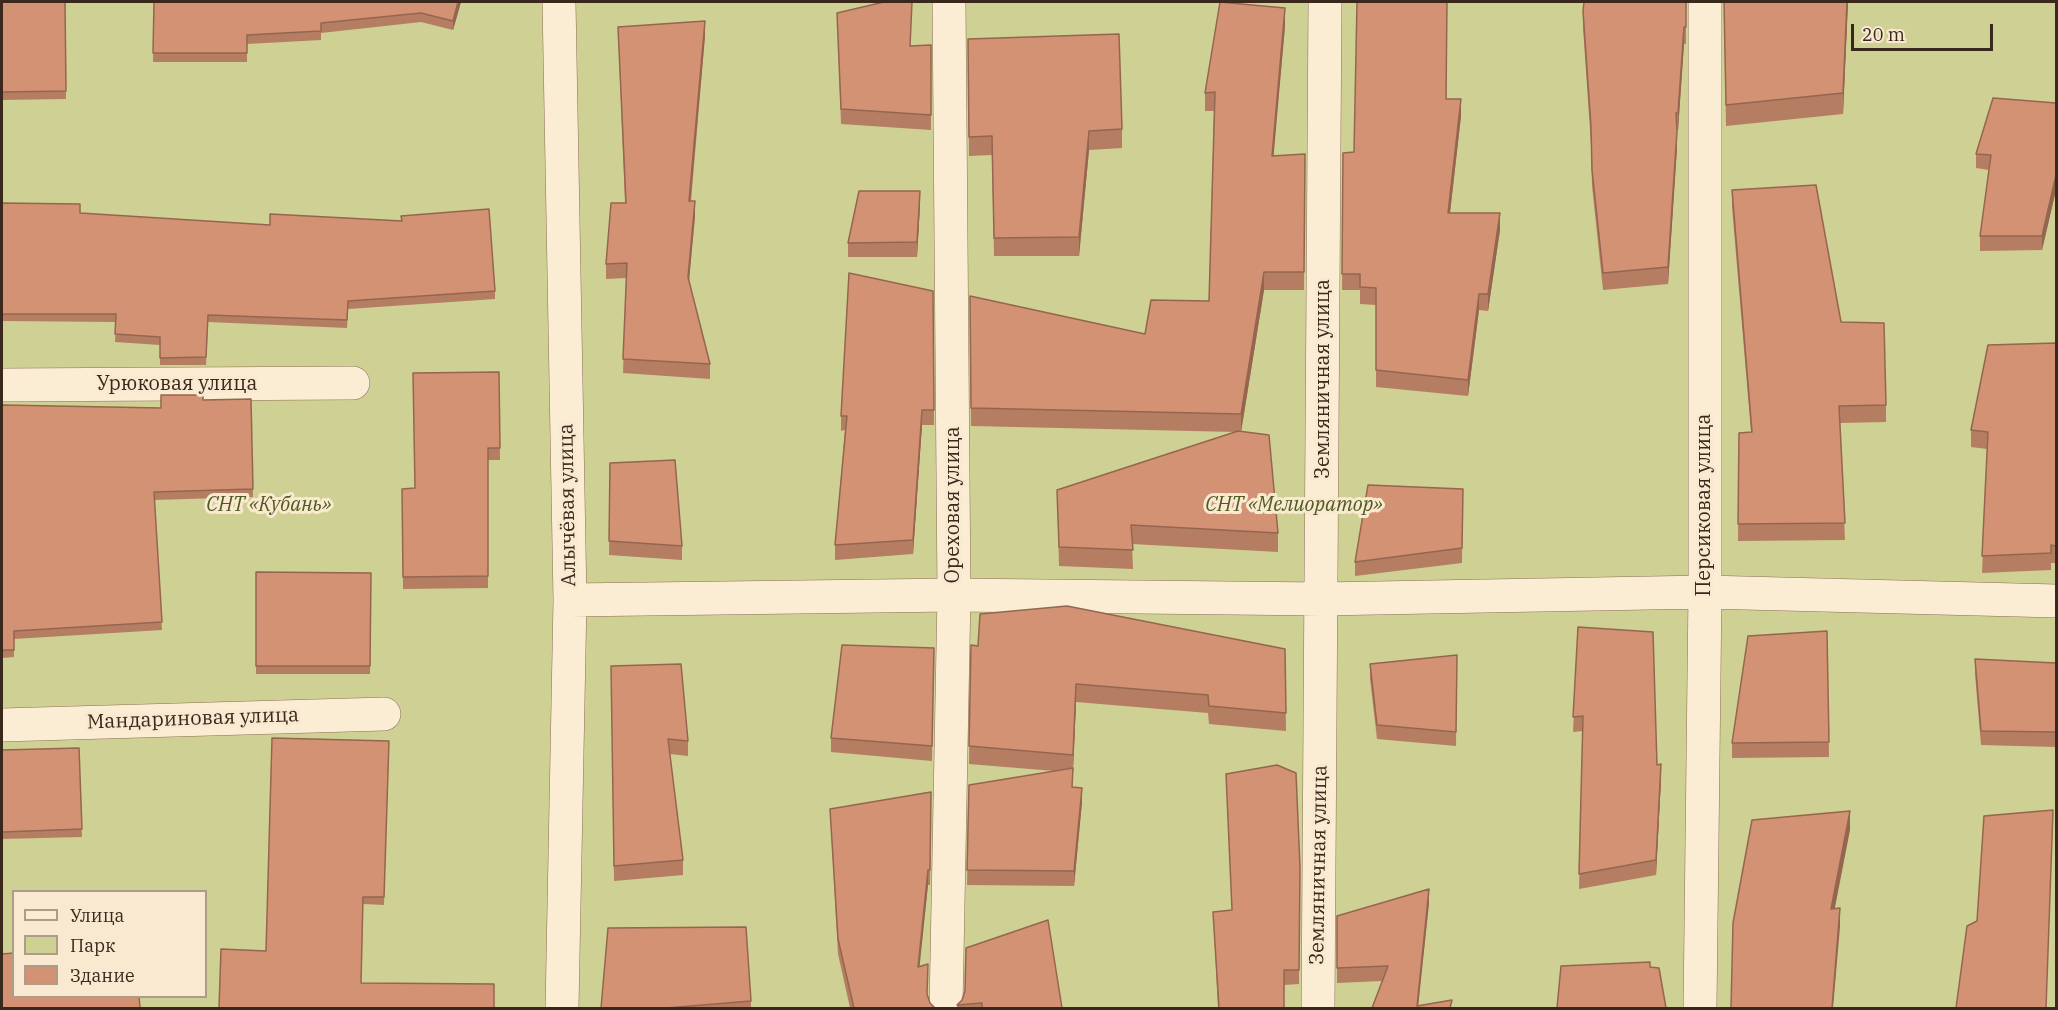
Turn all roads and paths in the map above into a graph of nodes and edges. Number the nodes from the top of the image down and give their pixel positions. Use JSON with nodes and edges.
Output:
{"nodes":[{"id":1,"x":559,"y":2,"type":"edge"},
{"id":2,"x":949,"y":2,"type":"edge"},
{"id":3,"x":1325,"y":2,"type":"edge"},
{"id":4,"x":1705,"y":2,"type":"edge"},
{"id":5,"x":353,"y":383,"type":"dead end"},
{"id":6,"x":2,"y":385,"type":"edge"},
{"id":7,"x":1704,"y":592,"type":"junction"},
{"id":8,"x":954,"y":595,"type":"junction"},
{"id":9,"x":1322,"y":599,"type":"junction"},
{"id":10,"x":570,"y":600,"type":"junction"},
{"id":11,"x":2056,"y":601,"type":"edge"},
{"id":12,"x":384,"y":714,"type":"dead end"},
{"id":13,"x":2,"y":724,"type":"edge"},
{"id":14,"x":562,"y":1008,"type":"edge"},
{"id":15,"x":946,"y":1008,"type":"edge"},
{"id":16,"x":1318,"y":1008,"type":"edge"},
{"id":17,"x":1700,"y":1008,"type":"edge"}],
"edges":[{"from":1,"to":10,"type":"street","name":"Алычёвая улица"},
{"from":2,"to":8,"type":"street","name":"Ореховая улица"},
{"from":3,"to":9,"type":"street","name":"Земляничная улица"},
{"from":4,"to":7,"type":"street","name":"Персиковая улица"},
{"from":5,"to":6,"type":"street","name":"Урюковая улица"},
{"from":7,"to":9,"type":"street"},
{"from":7,"to":11,"type":"street"},
{"from":7,"to":17,"type":"street","name":"Персиковая улица"},
{"from":8,"to":9,"type":"street"},
{"from":8,"to":10,"type":"street"},
{"from":8,"to":15,"type":"street","name":"Ореховая улица"},
{"from":9,"to":16,"type":"street","name":"Земляничная улица"},
{"from":10,"to":14,"type":"street","name":"Алычёвая улица"},
{"from":12,"to":13,"type":"street","name":"Мандариновая улица"}]}
